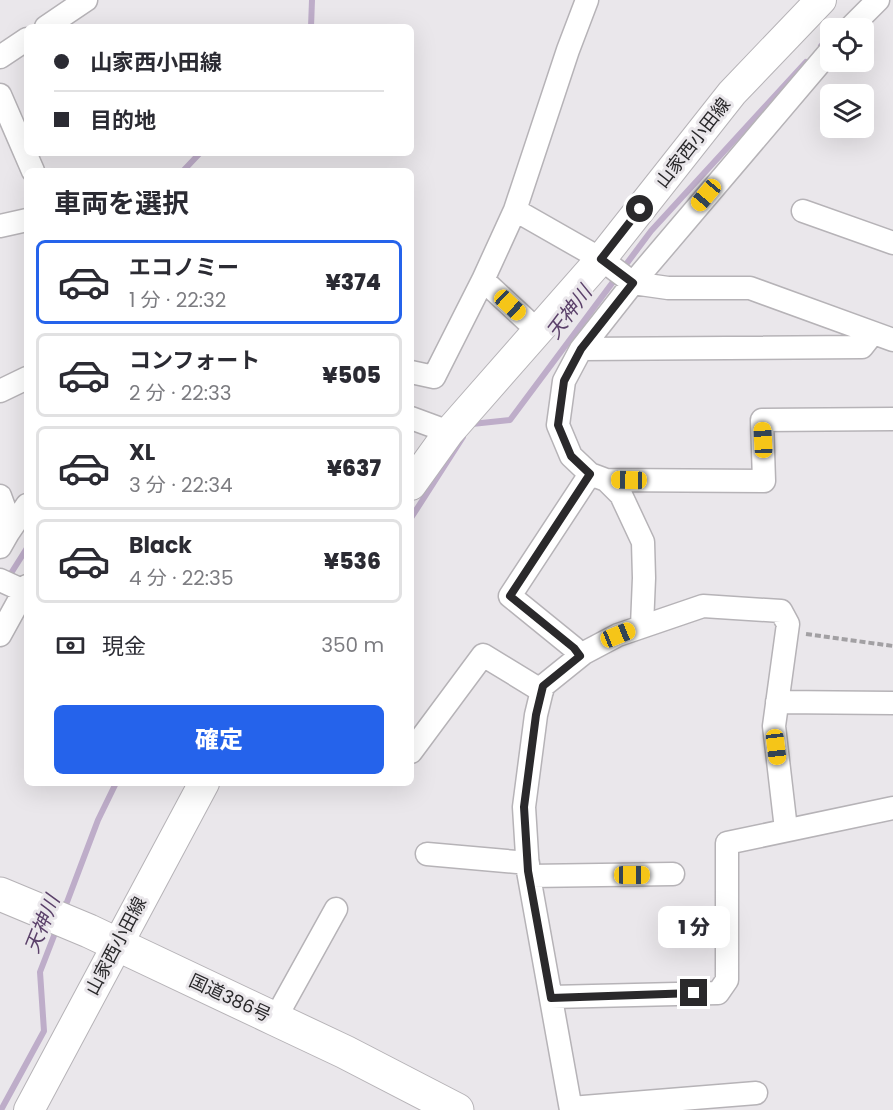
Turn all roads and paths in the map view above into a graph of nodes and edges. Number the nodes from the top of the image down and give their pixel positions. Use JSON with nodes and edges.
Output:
{"nodes":[{"id":1,"x":86,"y":0,"type":"edge"},
{"id":2,"x":587,"y":0,"type":"edge"},
{"id":3,"x":821,"y":0,"type":"edge"},
{"id":4,"x":878,"y":0,"type":"edge"},
{"id":5,"x":860,"y":18,"type":"edge"},
{"id":6,"x":50,"y":24,"type":"edge"},
{"id":7,"x":24,"y":41,"type":"edge"},
{"id":8,"x":0,"y":57,"type":"edge"},
{"id":9,"x":820,"y":63,"type":"edge"},
{"id":10,"x":0,"y":95,"type":"edge"},
{"id":11,"x":24,"y":150,"type":"edge"},
{"id":12,"x":515,"y":210,"type":"junction"},
{"id":13,"x":803,"y":211,"type":"dead end"},
{"id":14,"x":24,"y":221,"type":"edge"},
{"id":15,"x":0,"y":226,"type":"edge"},
{"id":16,"x":893,"y":243,"type":"edge"},
{"id":17,"x":601,"y":259,"type":"junction"},
{"id":18,"x":483,"y":280,"type":"junction"},
{"id":19,"x":633,"y":283,"type":"junction"},
{"id":20,"x":537,"y":330,"type":"junction"},
{"id":21,"x":883,"y":336,"type":"edge"},
{"id":22,"x":581,"y":349,"type":"junction"},
{"id":23,"x":414,"y":373,"type":"edge"},
{"id":24,"x":24,"y":379,"type":"edge"},
{"id":25,"x":0,"y":391,"type":"edge"},
{"id":26,"x":414,"y":419,"type":"edge"},
{"id":27,"x":893,"y":419,"type":"edge"},
{"id":28,"x":449,"y":432,"type":"junction"},
{"id":29,"x":598,"y":477,"type":"junction"},
{"id":30,"x":414,"y":481,"type":"edge"},
{"id":31,"x":0,"y":496,"type":"edge"},
{"id":32,"x":24,"y":510,"type":"edge"},
{"id":33,"x":4,"y":540,"type":"edge"},
{"id":34,"x":0,"y":580,"type":"edge"},
{"id":35,"x":24,"y":588,"type":"edge"},
{"id":36,"x":24,"y":590,"type":"edge"},
{"id":37,"x":642,"y":626,"type":"junction"},
{"id":38,"x":787,"y":632,"type":"junction"},
{"id":39,"x":0,"y":635,"type":"edge"},
{"id":40,"x":893,"y":645,"type":"edge"},
{"id":41,"x":580,"y":656,"type":"junction"},
{"id":42,"x":542,"y":691,"type":"junction"},
{"id":43,"x":777,"y":702,"type":"junction"},
{"id":44,"x":893,"y":703,"type":"edge"},
{"id":45,"x":414,"y":748,"type":"edge"},
{"id":46,"x":202,"y":786,"type":"edge"},
{"id":47,"x":893,"y":808,"type":"edge"},
{"id":48,"x":786,"y":830,"type":"junction"},
{"id":49,"x":427,"y":854,"type":"dead end"},
{"id":50,"x":528,"y":869,"type":"junction"},
{"id":51,"x":673,"y":874,"type":"dead end"},
{"id":52,"x":12,"y":899,"type":"edge"},
{"id":53,"x":336,"y":909,"type":"dead end"},
{"id":54,"x":103,"y":938,"type":"junction"},
{"id":55,"x":551,"y":998,"type":"junction"},
{"id":56,"x":274,"y":1019,"type":"junction"},
{"id":57,"x":756,"y":1093,"type":"dead end"},
{"id":58,"x":571,"y":1109,"type":"edge"},
{"id":59,"x":29,"y":1110,"type":"edge"},
{"id":60,"x":457,"y":1110,"type":"edge"}],
"edges":[{"from":1,"to":6,"type":"street"},
{"from":2,"to":12,"type":"street"},
{"from":3,"to":17,"type":"main road","name":"山家西小田線"},
{"from":4,"to":5,"type":"street"},
{"from":7,"to":8,"type":"street"},
{"from":9,"to":19,"type":"street"},
{"from":10,"to":11,"type":"street"},
{"from":12,"to":17,"type":"street"},
{"from":12,"to":18,"type":"street"},
{"from":13,"to":16,"type":"street"},
{"from":14,"to":15,"type":"street"},
{"from":17,"to":19,"type":"street"},
{"from":17,"to":20,"type":"main road","name":"山家西小田線"},
{"from":18,"to":20,"type":"street"},
{"from":18,"to":23,"type":"street"},
{"from":19,"to":21,"type":"street"},
{"from":19,"to":22,"type":"street"},
{"from":20,"to":28,"type":"main road","name":"山家西小田線"},
{"from":21,"to":22,"type":"street"},
{"from":22,"to":29,"type":"street"},
{"from":24,"to":25,"type":"street"},
{"from":26,"to":28,"type":"street"},
{"from":27,"to":29,"type":"street"},
{"from":28,"to":30,"type":"main road","name":"山家西小田線"},
{"from":29,"to":37,"type":"street"},
{"from":29,"to":41,"type":"street"},
{"from":31,"to":33,"type":"street"},
{"from":32,"to":33,"type":"street"},
{"from":34,"to":35,"type":"street"},
{"from":36,"to":39,"type":"street"},
{"from":37,"to":38,"type":"street"},
{"from":37,"to":41,"type":"street"},
{"from":38,"to":40,"type":"path"},
{"from":38,"to":43,"type":"street"},
{"from":41,"to":42,"type":"street"},
{"from":42,"to":45,"type":"street"},
{"from":42,"to":50,"type":"street"},
{"from":43,"to":44,"type":"street"},
{"from":43,"to":48,"type":"street"},
{"from":46,"to":54,"type":"main road","name":"山家西小田線"},
{"from":47,"to":48,"type":"street"},
{"from":48,"to":55,"type":"street"},
{"from":49,"to":50,"type":"street"},
{"from":50,"to":51,"type":"street"},
{"from":50,"to":55,"type":"street"},
{"from":52,"to":54,"type":"highway","name":"国道386号"},
{"from":53,"to":56,"type":"street"},
{"from":54,"to":56,"type":"highway","name":"国道386号"},
{"from":54,"to":59,"type":"main road","name":"山家西小田線"},
{"from":55,"to":58,"type":"street"},
{"from":56,"to":60,"type":"highway","name":"国道386号"},
{"from":57,"to":58,"type":"street"}]}
